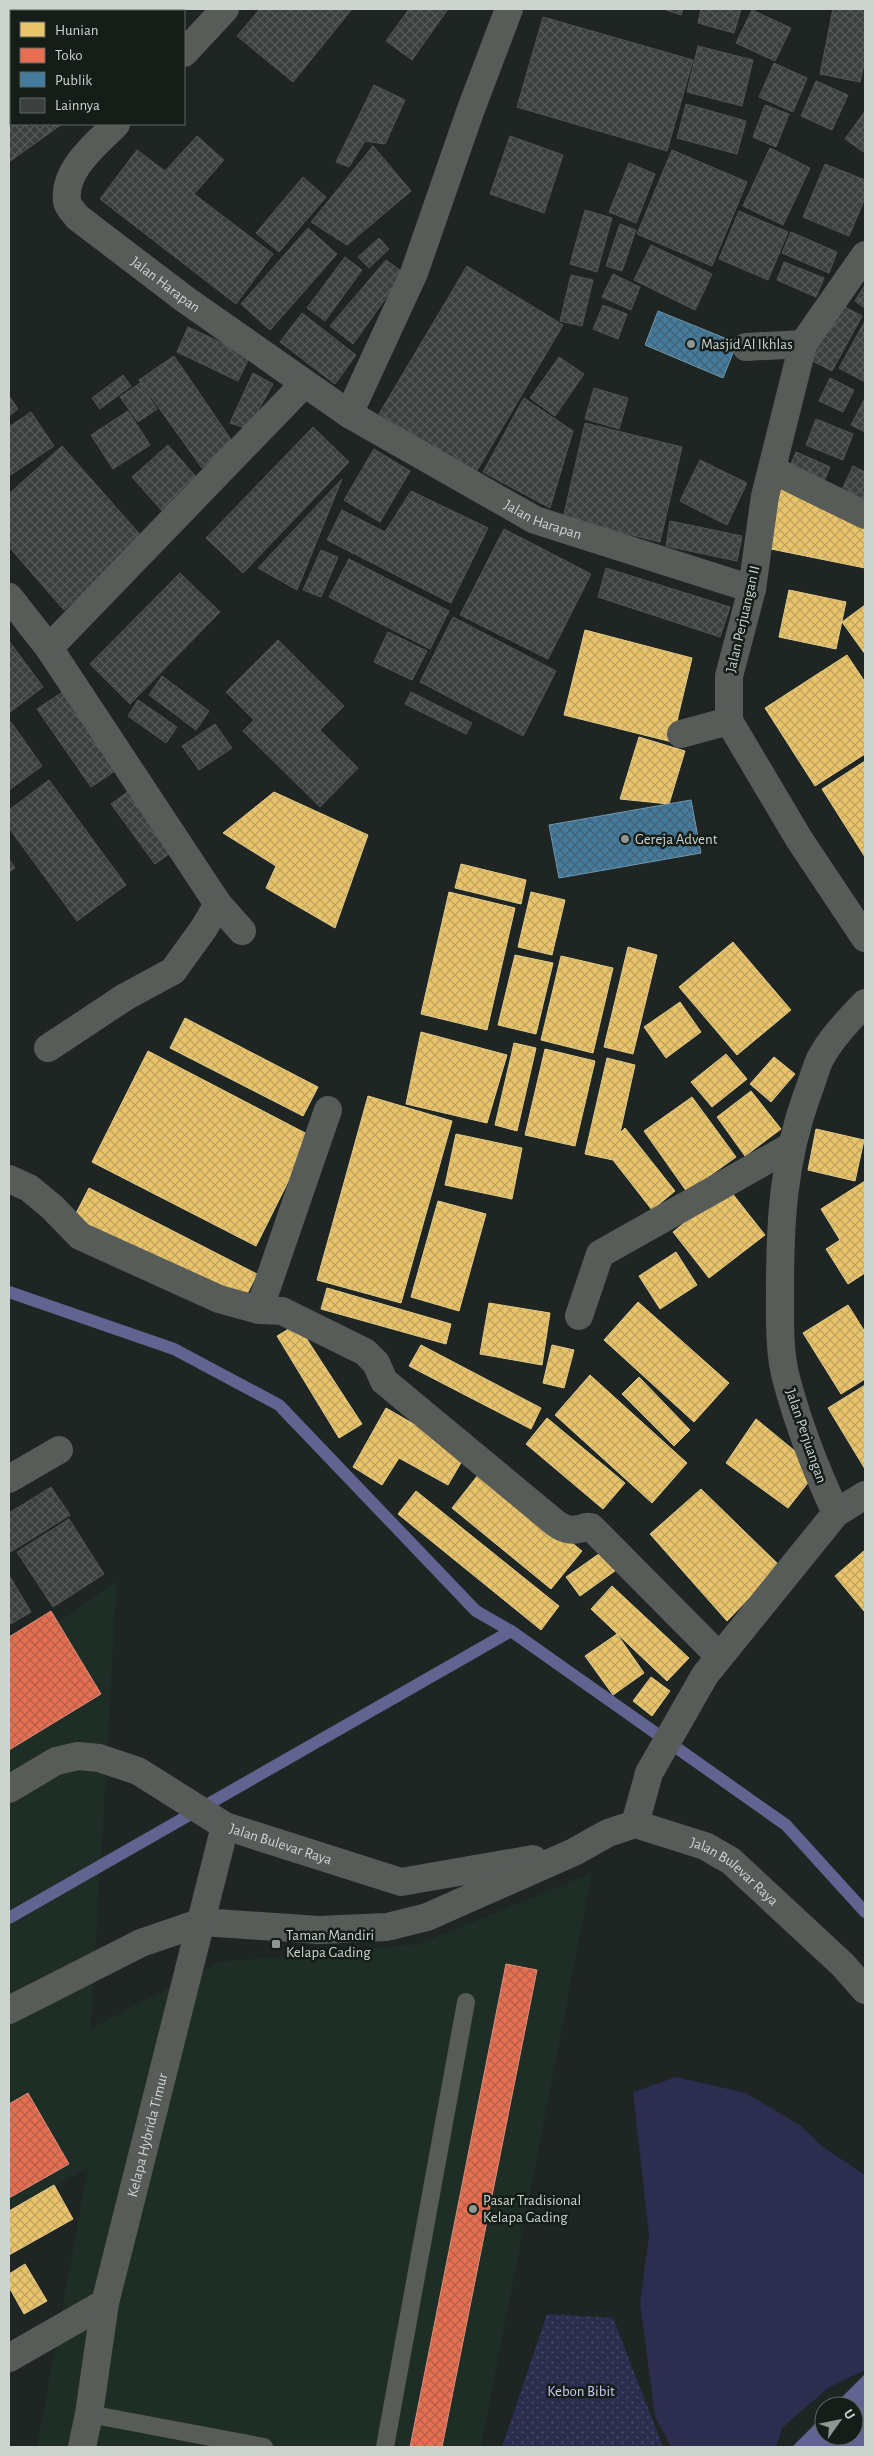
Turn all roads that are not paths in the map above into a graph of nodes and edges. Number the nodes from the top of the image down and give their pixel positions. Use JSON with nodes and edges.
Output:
{"nodes":[{"id":1,"x":509,"y":9,"type":"edge"},
{"id":2,"x":215,"y":13,"type":"edge"},
{"id":3,"x":185,"y":52,"type":"edge"},
{"id":4,"x":115,"y":125,"type":"edge"},
{"id":5,"x":865,"y":255,"type":"edge"},
{"id":6,"x":803,"y":344,"type":"junction"},
{"id":7,"x":746,"y":347,"type":"dead end"},
{"id":8,"x":304,"y":384,"type":"junction"},
{"id":9,"x":349,"y":414,"type":"junction"},
{"id":10,"x":773,"y":470,"type":"junction"},
{"id":11,"x":865,"y":515,"type":"edge"},
{"id":12,"x":752,"y":589,"type":"junction"},
{"id":13,"x":9,"y":598,"type":"edge"},
{"id":14,"x":49,"y":648,"type":"junction"},
{"id":15,"x":729,"y":721,"type":"junction"},
{"id":16,"x":682,"y":734,"type":"dead end"},
{"id":17,"x":218,"y":904,"type":"junction"},
{"id":18,"x":242,"y":931,"type":"dead end"},
{"id":19,"x":865,"y":938,"type":"edge"},
{"id":20,"x":865,"y":1003,"type":"edge"},
{"id":21,"x":48,"y":1048,"type":"dead end"},
{"id":22,"x":328,"y":1110,"type":"dead end"},
{"id":23,"x":790,"y":1147,"type":"junction"},
{"id":24,"x":9,"y":1179,"type":"edge"},
{"id":25,"x":258,"y":1310,"type":"junction"},
{"id":26,"x":579,"y":1316,"type":"dead end"},
{"id":27,"x":58,"y":1450,"type":"dead end"},
{"id":28,"x":9,"y":1479,"type":"edge"},
{"id":29,"x":865,"y":1495,"type":"edge"},
{"id":30,"x":836,"y":1513,"type":"junction"},
{"id":31,"x":719,"y":1656,"type":"junction"},
{"id":32,"x":9,"y":1789,"type":"edge"},
{"id":33,"x":217,"y":1821,"type":"junction"},
{"id":34,"x":635,"y":1824,"type":"junction"},
{"id":35,"x":574,"y":1852,"type":"junction"},
{"id":36,"x":202,"y":1922,"type":"junction"},
{"id":37,"x":865,"y":1990,"type":"edge"},
{"id":38,"x":466,"y":2002,"type":"dead end"},
{"id":39,"x":9,"y":2010,"type":"edge"},
{"id":40,"x":105,"y":2303,"type":"junction"},
{"id":41,"x":9,"y":2358,"type":"edge"},
{"id":42,"x":89,"y":2414,"type":"junction"},
{"id":43,"x":82,"y":2447,"type":"edge"},
{"id":44,"x":264,"y":2447,"type":"edge"},
{"id":45,"x":385,"y":2447,"type":"edge"}],
"edges":[{"from":1,"to":9,"type":"street"},
{"from":2,"to":3,"type":"street"},
{"from":4,"to":8,"type":"street","name":"Jalan Harapan"},
{"from":5,"to":6,"type":"street","name":"Jalan Perjuangan II"},
{"from":6,"to":7,"type":"street"},
{"from":6,"to":10,"type":"street","name":"Jalan Perjuangan II"},
{"from":8,"to":9,"type":"street","name":"Jalan Harapan"},
{"from":8,"to":14,"type":"street"},
{"from":9,"to":12,"type":"street","name":"Jalan Harapan"},
{"from":10,"to":11,"type":"street"},
{"from":10,"to":12,"type":"street","name":"Jalan Perjuangan II"},
{"from":12,"to":15,"type":"street","name":"Jalan Perjuangan II"},
{"from":13,"to":14,"type":"street"},
{"from":14,"to":17,"type":"street"},
{"from":15,"to":16,"type":"street"},
{"from":15,"to":19,"type":"street"},
{"from":17,"to":18,"type":"street"},
{"from":17,"to":21,"type":"street"},
{"from":20,"to":23,"type":"street","name":"Jalan Perjuangan"},
{"from":22,"to":25,"type":"street"},
{"from":23,"to":26,"type":"street"},
{"from":23,"to":30,"type":"street","name":"Jalan Perjuangan"},
{"from":24,"to":25,"type":"street"},
{"from":25,"to":31,"type":"street"},
{"from":27,"to":28,"type":"street"},
{"from":29,"to":30,"type":"street"},
{"from":30,"to":31,"type":"street"},
{"from":31,"to":34,"type":"street"},
{"from":32,"to":33,"type":"street","name":"Jalan Bulevar Raya"},
{"from":33,"to":35,"type":"street","name":"Jalan Bulevar Raya"},
{"from":33,"to":36,"type":"street","name":"Kelapa Hybrida Timur"},
{"from":34,"to":35,"type":"street","name":"Jalan Bulevar Raya"},
{"from":34,"to":37,"type":"street","name":"Jalan Bulevar Raya"},
{"from":35,"to":36,"type":"street","name":"Jalan Bulevar Raya"},
{"from":36,"to":39,"type":"street","name":"Jalan Bulevar Raya"},
{"from":36,"to":40,"type":"street","name":"Kelapa Hybrida Timur"},
{"from":38,"to":45,"type":"lane"},
{"from":40,"to":41,"type":"street"},
{"from":40,"to":42,"type":"street","name":"Kelapa Hybrida Timur"},
{"from":42,"to":43,"type":"street","name":"Kelapa Hybrida Timur"},
{"from":42,"to":44,"type":"lane"}]}
